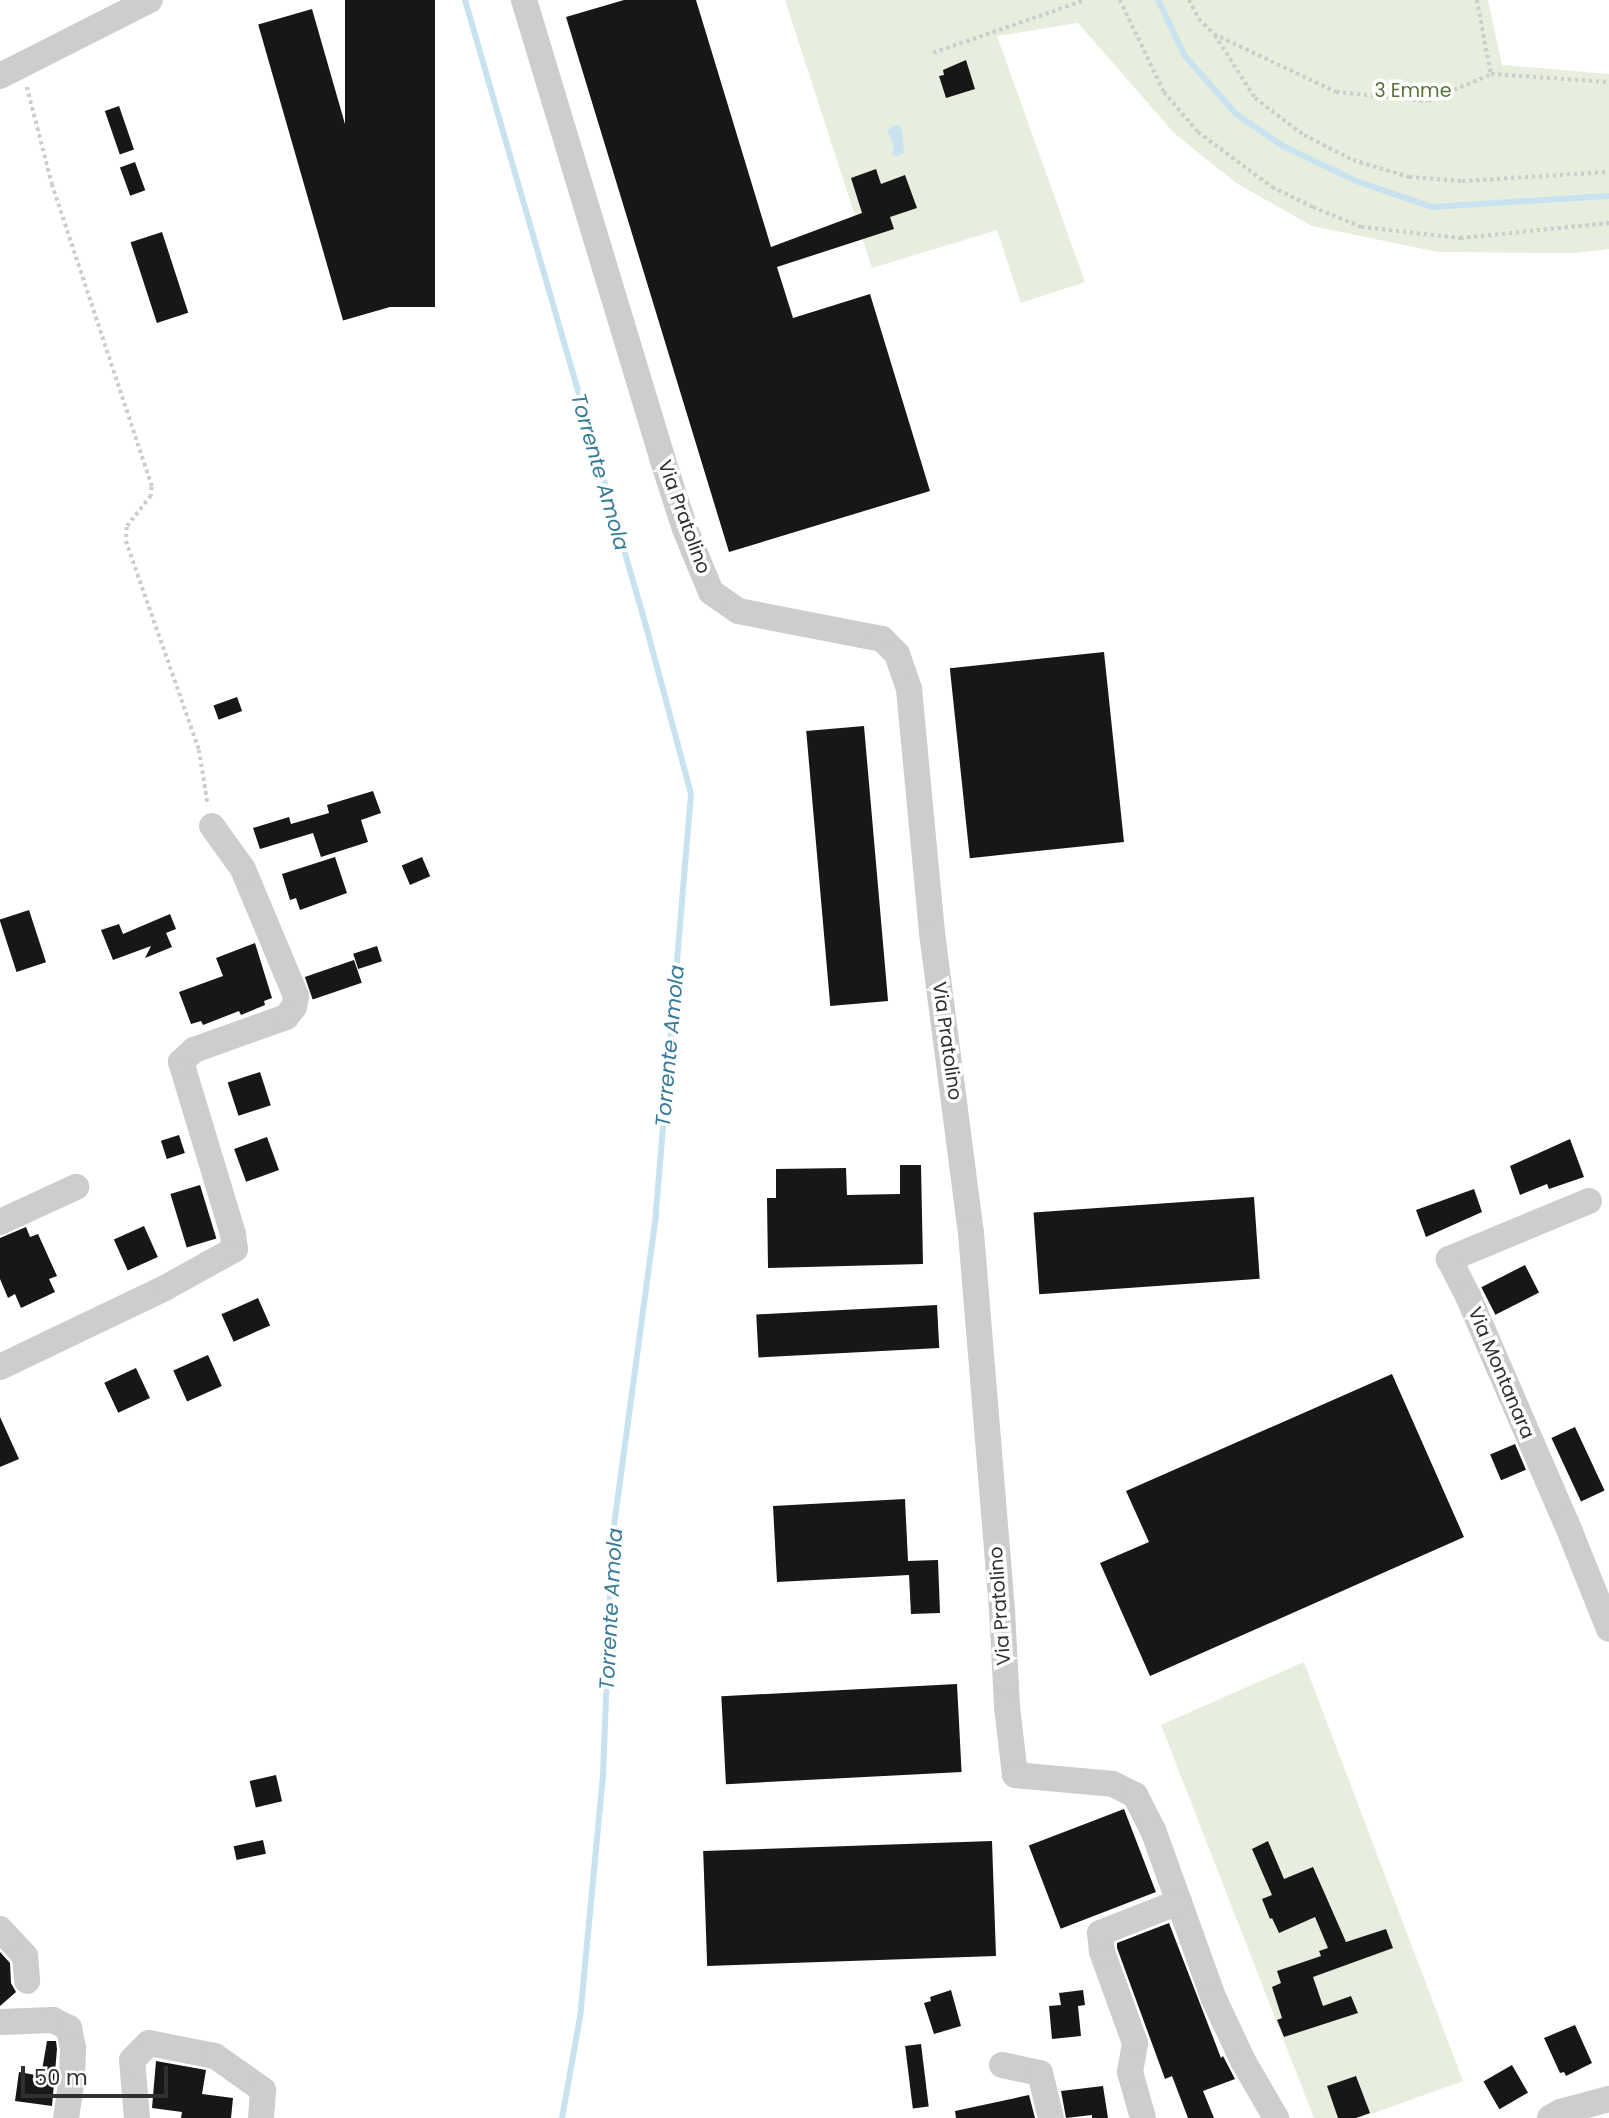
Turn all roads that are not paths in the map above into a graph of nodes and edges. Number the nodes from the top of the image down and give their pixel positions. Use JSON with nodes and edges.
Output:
{"nodes":[{"id":1,"x":150,"y":0,"type":"edge"},
{"id":2,"x":524,"y":0,"type":"edge"},
{"id":3,"x":12,"y":70,"type":"edge"},
{"id":4,"x":212,"y":825,"type":"road end"},
{"id":5,"x":76,"y":1186,"type":"dead end"},
{"id":6,"x":1589,"y":1201,"type":"dead end"},
{"id":7,"x":0,"y":1222,"type":"edge"},
{"id":8,"x":0,"y":1367,"type":"edge"},
{"id":9,"x":1609,"y":1629,"type":"edge"},
{"id":10,"x":1179,"y":1902,"type":"junction"},
{"id":11,"x":0,"y":1929,"type":"edge"},
{"id":12,"x":27,"y":1981,"type":"dead end"},
{"id":13,"x":0,"y":2022,"type":"edge"},
{"id":14,"x":1002,"y":2065,"type":"dead end"},
{"id":15,"x":1609,"y":2099,"type":"edge"},
{"id":16,"x":66,"y":2118,"type":"edge"},
{"id":17,"x":137,"y":2118,"type":"edge"},
{"id":18,"x":261,"y":2118,"type":"edge"},
{"id":19,"x":1051,"y":2118,"type":"edge"},
{"id":20,"x":1143,"y":2118,"type":"edge"},
{"id":21,"x":1276,"y":2118,"type":"edge"},
{"id":22,"x":1550,"y":2118,"type":"edge"}],
"edges":[{"from":1,"to":3,"type":"street"},
{"from":2,"to":10,"type":"street","name":"Via Pratolino"},
{"from":4,"to":8,"type":"street"},
{"from":5,"to":7,"type":"street"},
{"from":6,"to":9,"type":"street","name":"Via Montanara"},
{"from":10,"to":20,"type":"street"},
{"from":10,"to":21,"type":"street","name":"Via Pratolino"},
{"from":11,"to":12,"type":"street"},
{"from":13,"to":16,"type":"street"},
{"from":14,"to":19,"type":"street"},
{"from":15,"to":22,"type":"street"},
{"from":17,"to":18,"type":"street"}]}
